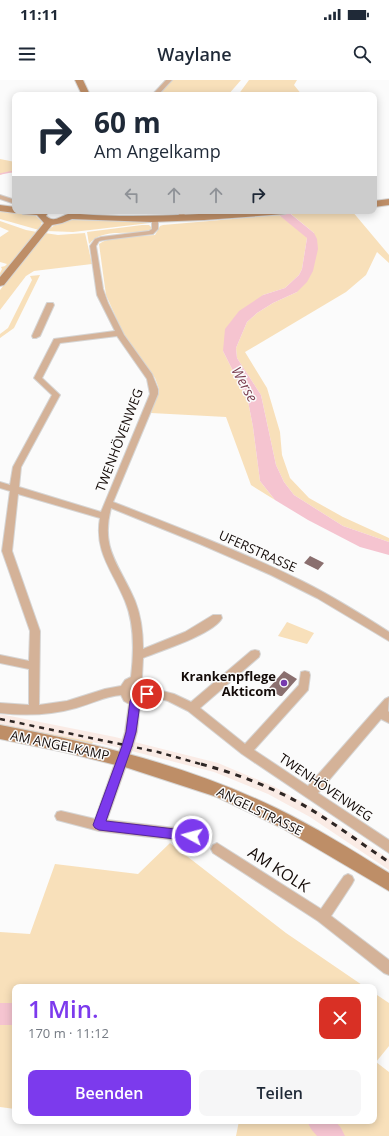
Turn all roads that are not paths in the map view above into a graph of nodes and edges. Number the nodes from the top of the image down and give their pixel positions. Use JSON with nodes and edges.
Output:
{"nodes":[{"id":1,"x":79,"y":80,"type":"edge"},
{"id":2,"x":169,"y":80,"type":"edge"},
{"id":3,"x":85,"y":92,"type":"edge"},
{"id":4,"x":158,"y":92,"type":"edge"},
{"id":5,"x":0,"y":197,"type":"edge"},
{"id":6,"x":12,"y":201,"type":"edge"},
{"id":7,"x":389,"y":202,"type":"edge"},
{"id":8,"x":377,"y":204,"type":"edge"},
{"id":9,"x":0,"y":208,"type":"edge"},
{"id":10,"x":12,"y":210,"type":"edge"},
{"id":11,"x":43,"y":214,"type":"edge"},
{"id":12,"x":69,"y":214,"type":"edge"},
{"id":13,"x":211,"y":214,"type":"edge"},
{"id":14,"x":182,"y":215,"type":"edge"},
{"id":15,"x":154,"y":220,"type":"junction"},
{"id":16,"x":49,"y":222,"type":"junction"},
{"id":17,"x":0,"y":283,"type":"edge"},
{"id":18,"x":50,"y":305,"type":"dead end"},
{"id":19,"x":119,"y":333,"type":"junction"},
{"id":20,"x":36,"y":336,"type":"dead end"},
{"id":21,"x":0,"y":485,"type":"edge"},
{"id":22,"x":15,"y":490,"type":"junction"},
{"id":23,"x":109,"y":504,"type":"junction"},
{"id":24,"x":105,"y":516,"type":"junction"},
{"id":25,"x":217,"y":618,"type":"dead end"},
{"id":26,"x":389,"y":637,"type":"edge"},
{"id":27,"x":256,"y":654,"type":"dead end"},
{"id":28,"x":139,"y":655,"type":"junction"},
{"id":29,"x":0,"y":659,"type":"edge"},
{"id":30,"x":35,"y":666,"type":"junction"},
{"id":31,"x":305,"y":675,"type":"dead end"},
{"id":32,"x":136,"y":682,"type":"junction"},
{"id":33,"x":124,"y":690,"type":"junction"},
{"id":34,"x":147,"y":691,"type":"junction"},
{"id":35,"x":135,"y":701,"type":"junction"},
{"id":36,"x":389,"y":702,"type":"edge"},
{"id":37,"x":0,"y":708,"type":"edge"},
{"id":38,"x":192,"y":708,"type":"junction"},
{"id":39,"x":34,"y":710,"type":"junction"},
{"id":40,"x":384,"y":715,"type":"edge"},
{"id":41,"x":0,"y":732,"type":"edge"},
{"id":42,"x":246,"y":751,"type":"junction"},
{"id":43,"x":123,"y":759,"type":"junction"},
{"id":44,"x":310,"y":793,"type":"junction"},
{"id":45,"x":60,"y":816,"type":"dead end"},
{"id":46,"x":99,"y":825,"type":"junction"},
{"id":47,"x":192,"y":836,"type":"dead end"},
{"id":48,"x":389,"y":847,"type":"edge"},
{"id":49,"x":217,"y":849,"type":"dead end"},
{"id":50,"x":348,"y":880,"type":"dead end"},
{"id":51,"x":389,"y":883,"type":"edge"},
{"id":52,"x":323,"y":917,"type":"junction"},
{"id":53,"x":389,"y":968,"type":"edge"}],
"edges":[{"from":1,"to":3,"type":"street"},
{"from":2,"to":4,"type":"street"},
{"from":5,"to":6,"type":"street"},
{"from":7,"to":8,"type":"street"},
{"from":9,"to":10,"type":"street"},
{"from":11,"to":16,"type":"street"},
{"from":12,"to":15,"type":"street"},
{"from":12,"to":16,"type":"street"},
{"from":13,"to":14,"type":"street"},
{"from":14,"to":15,"type":"street"},
{"from":15,"to":19,"type":"street","name":"TWENHÖVENWEG"},
{"from":16,"to":17,"type":"street"},
{"from":18,"to":20,"type":"street"},
{"from":19,"to":22,"type":"street"},
{"from":19,"to":23,"type":"street","name":"TWENHÖVENWEG"},
{"from":21,"to":22,"type":"street"},
{"from":22,"to":24,"type":"street"},
{"from":22,"to":30,"type":"street"},
{"from":23,"to":24,"type":"street","name":"TWENHÖVENWEG"},
{"from":23,"to":26,"type":"street","name":"UFERSTRASSE"},
{"from":24,"to":28,"type":"street","name":"TWENHÖVENWEG"},
{"from":25,"to":28,"type":"street"},
{"from":27,"to":38,"type":"street"},
{"from":28,"to":32,"type":"street","name":"TWENHÖVENWEG"},
{"from":29,"to":30,"type":"street"},
{"from":30,"to":39,"type":"street"},
{"from":31,"to":42,"type":"street"},
{"from":32,"to":33,"type":"street"},
{"from":32,"to":34,"type":"street","name":"TWENHÖVENWEG"},
{"from":33,"to":35,"type":"street"},
{"from":33,"to":39,"type":"street"},
{"from":34,"to":35,"type":"street"},
{"from":34,"to":38,"type":"street","name":"TWENHÖVENWEG"},
{"from":35,"to":43,"type":"street"},
{"from":36,"to":40,"type":"street"},
{"from":37,"to":39,"type":"street"},
{"from":38,"to":42,"type":"street","name":"TWENHÖVENWEG"},
{"from":40,"to":44,"type":"street"},
{"from":41,"to":43,"type":"street","name":"AM ANGELKAMP"},
{"from":42,"to":44,"type":"street","name":"TWENHÖVENWEG"},
{"from":43,"to":46,"type":"street","name":"AM ANGELKAMP"},
{"from":43,"to":51,"type":"street","name":"ANGELSTRASSE"},
{"from":44,"to":48,"type":"street","name":"TWENHÖVENWEG"},
{"from":45,"to":46,"type":"street"},
{"from":46,"to":47,"type":"street"},
{"from":49,"to":52,"type":"street","name":"AM KOLK"},
{"from":50,"to":52,"type":"street"},
{"from":52,"to":53,"type":"street","name":"AM KOLK"}]}
